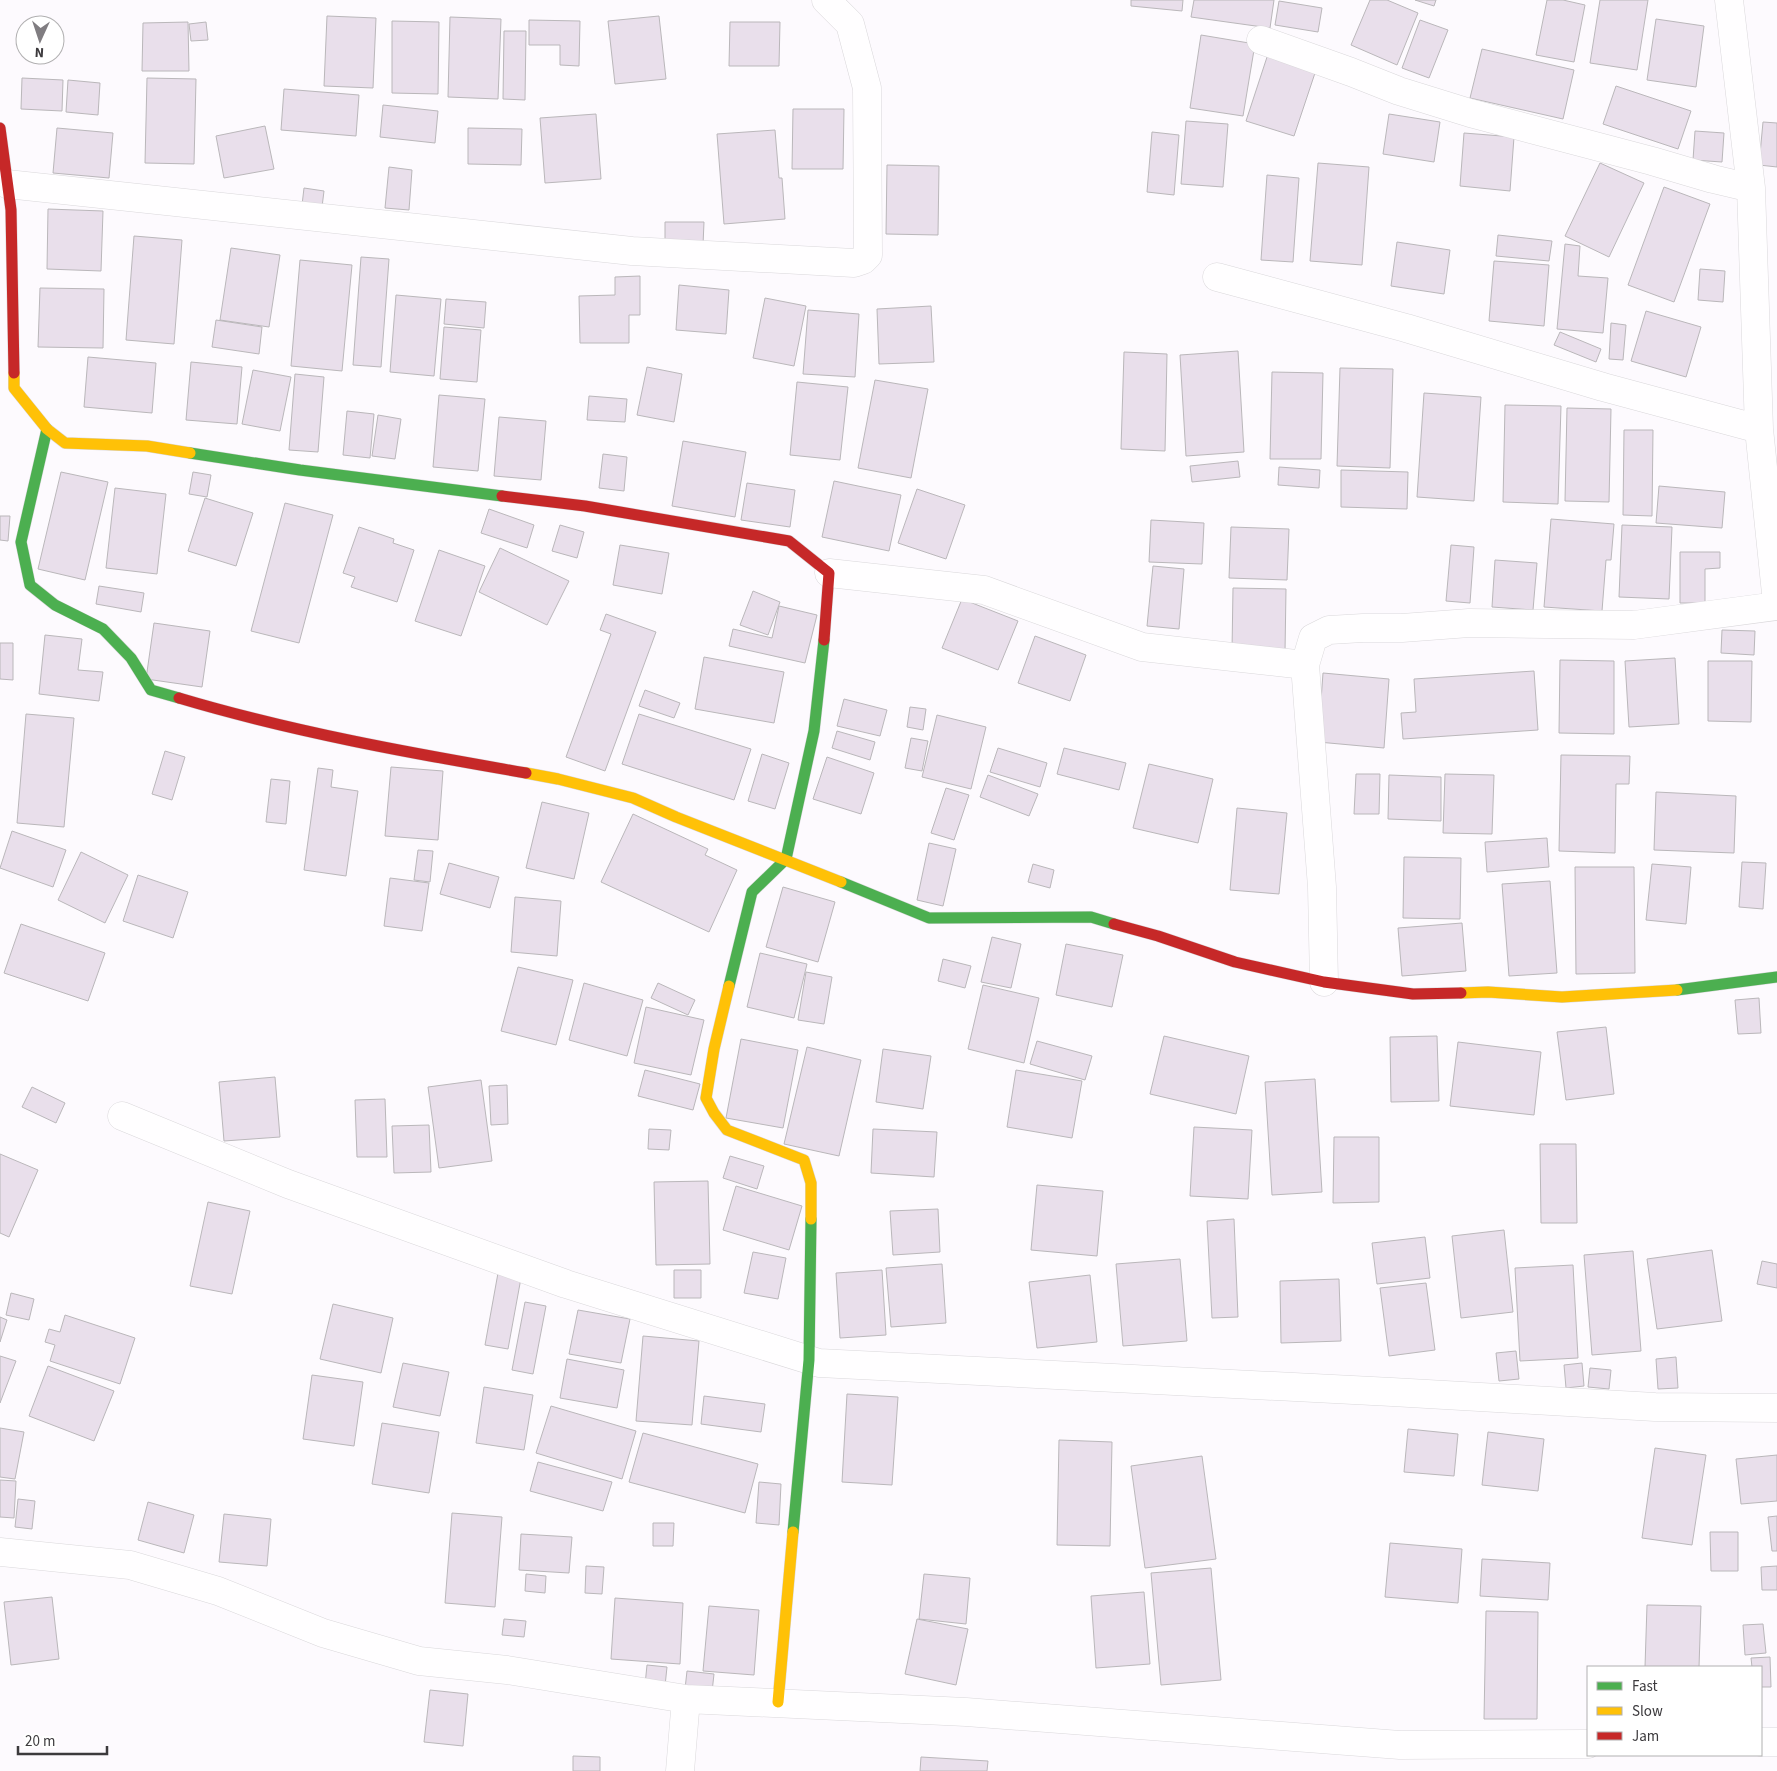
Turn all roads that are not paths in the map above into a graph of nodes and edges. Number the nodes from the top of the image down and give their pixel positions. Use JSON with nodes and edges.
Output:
{"nodes":[{"id":1,"x":826,"y":0,"type":"edge"},
{"id":2,"x":1729,"y":0,"type":"edge"},
{"id":3,"x":1261,"y":40,"type":"dead end"},
{"id":4,"x":0,"y":128,"type":"edge"},
{"id":5,"x":7,"y":184,"type":"junction"},
{"id":6,"x":1751,"y":188,"type":"junction"},
{"id":7,"x":1217,"y":276,"type":"dead end"},
{"id":8,"x":1759,"y":428,"type":"junction"},
{"id":9,"x":47,"y":429,"type":"junction"},
{"id":10,"x":829,"y":572,"type":"junction"},
{"id":11,"x":1777,"y":605,"type":"edge"},
{"id":12,"x":1305,"y":665,"type":"junction"},
{"id":13,"x":786,"y":860,"type":"junction"},
{"id":14,"x":1777,"y":977,"type":"edge"},
{"id":15,"x":1324,"y":982,"type":"junction"},
{"id":16,"x":122,"y":1116,"type":"dead end"},
{"id":17,"x":808,"y":1360,"type":"junction"},
{"id":18,"x":1777,"y":1408,"type":"edge"},
{"id":19,"x":0,"y":1552,"type":"edge"},
{"id":20,"x":686,"y":1698,"type":"junction"},
{"id":21,"x":778,"y":1702,"type":"junction"},
{"id":22,"x":1762,"y":1742,"type":"edge"},
{"id":23,"x":1777,"y":1742,"type":"edge"},
{"id":24,"x":1587,"y":1744,"type":"edge"},
{"id":25,"x":680,"y":1771,"type":"edge"}],
"edges":[{"from":1,"to":5,"type":"street"},
{"from":2,"to":6,"type":"street"},
{"from":3,"to":6,"type":"street"},
{"from":4,"to":5,"type":"street"},
{"from":5,"to":9,"type":"street"},
{"from":6,"to":8,"type":"street"},
{"from":7,"to":8,"type":"street"},
{"from":8,"to":11,"type":"street"},
{"from":9,"to":10,"type":"street"},
{"from":9,"to":13,"type":"street"},
{"from":10,"to":12,"type":"street"},
{"from":10,"to":13,"type":"street"},
{"from":11,"to":12,"type":"street"},
{"from":12,"to":15,"type":"street"},
{"from":13,"to":15,"type":"street"},
{"from":13,"to":17,"type":"street"},
{"from":14,"to":15,"type":"street"},
{"from":16,"to":17,"type":"street"},
{"from":17,"to":18,"type":"street"},
{"from":17,"to":21,"type":"street"},
{"from":19,"to":20,"type":"street"},
{"from":20,"to":21,"type":"street"},
{"from":20,"to":25,"type":"street"},
{"from":21,"to":24,"type":"street"},
{"from":22,"to":23,"type":"street"}]}
